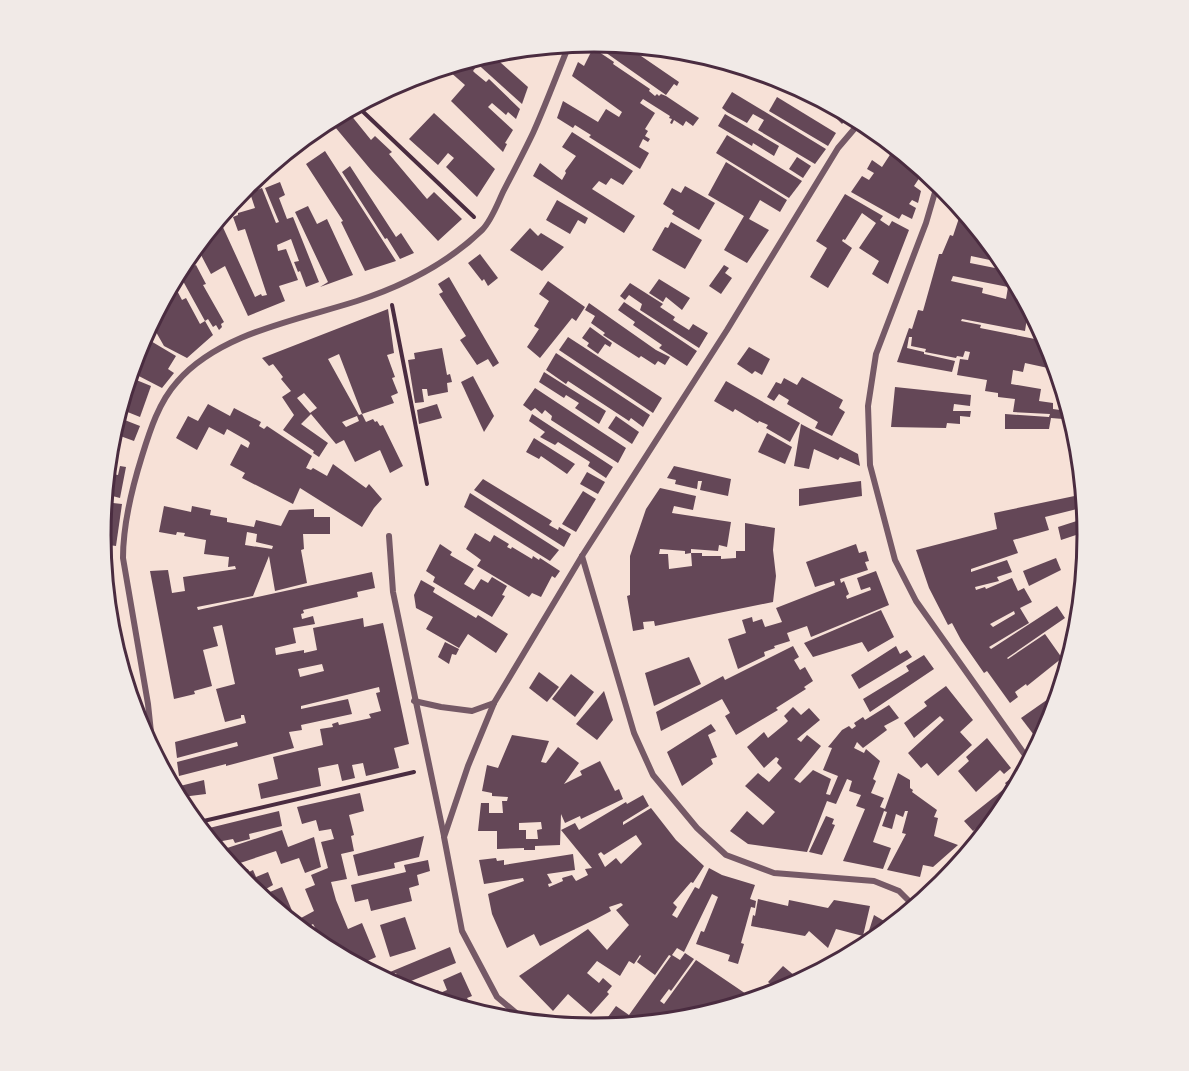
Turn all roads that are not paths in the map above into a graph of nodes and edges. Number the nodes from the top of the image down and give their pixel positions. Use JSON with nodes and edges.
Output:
{"nodes":[{"id":1,"x":565,"y":54,"type":"edge"},
{"id":2,"x":854,"y":129,"type":"edge"},
{"id":3,"x":935,"y":193,"type":"edge"},
{"id":4,"x":389,"y":536,"type":"dead end"},
{"id":5,"x":582,"y":556,"type":"junction"},
{"id":6,"x":414,"y":700,"type":"junction"},
{"id":7,"x":494,"y":703,"type":"junction"},
{"id":8,"x":150,"y":725,"type":"edge"},
{"id":9,"x":1025,"y":755,"type":"edge"},
{"id":10,"x":444,"y":837,"type":"junction"},
{"id":11,"x":909,"y":902,"type":"edge"},
{"id":12,"x":514,"y":1011,"type":"edge"}],
"edges":[{"from":1,"to":8,"type":"street"},
{"from":2,"to":5,"type":"street"},
{"from":3,"to":9,"type":"street"},
{"from":4,"to":6,"type":"street"},
{"from":5,"to":7,"type":"street"},
{"from":5,"to":11,"type":"street"},
{"from":6,"to":7,"type":"street"},
{"from":6,"to":10,"type":"street"},
{"from":7,"to":10,"type":"street"},
{"from":10,"to":12,"type":"street"}]}
